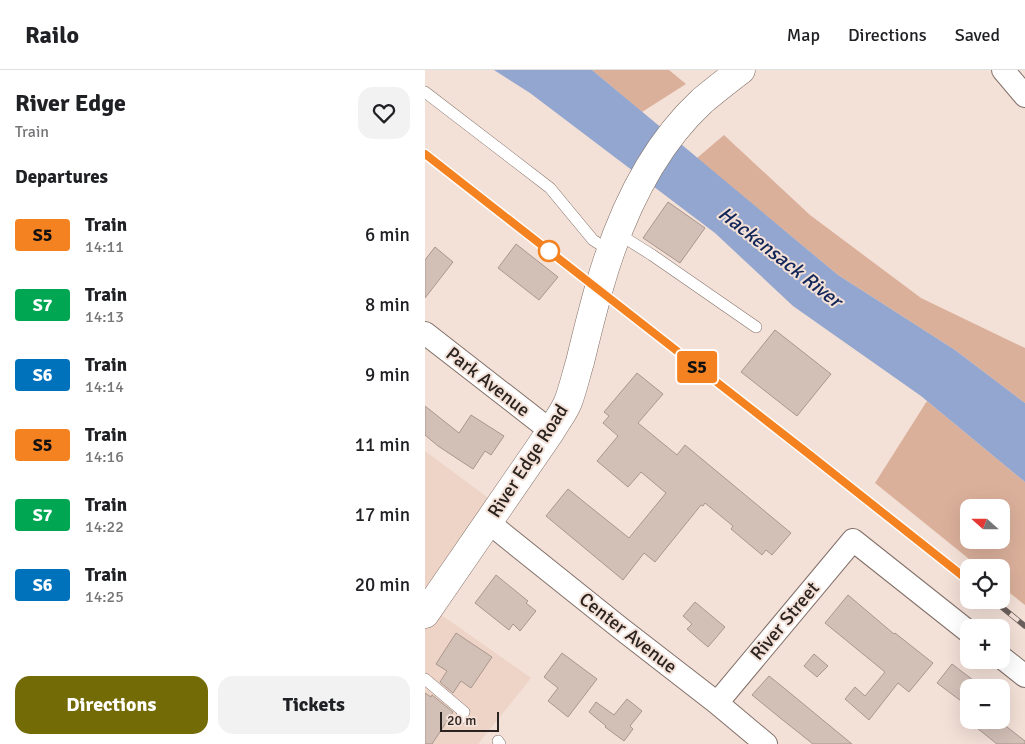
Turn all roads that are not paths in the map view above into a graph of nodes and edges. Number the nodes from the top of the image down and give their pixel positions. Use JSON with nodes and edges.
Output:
{"nodes":[{"id":1,"x":741,"y":70,"type":"edge"},
{"id":2,"x":1003,"y":70,"type":"edge"},
{"id":3,"x":425,"y":92,"type":"edge"},
{"id":4,"x":1025,"y":96,"type":"edge"},
{"id":5,"x":614,"y":242,"type":"junction"},
{"id":6,"x":756,"y":327,"type":"dead end"},
{"id":7,"x":425,"y":334,"type":"edge"},
{"id":8,"x":551,"y":431,"type":"junction"},
{"id":9,"x":488,"y":522,"type":"junction"},
{"id":10,"x":425,"y":614,"type":"edge"},
{"id":11,"x":960,"y":625,"type":"edge"},
{"id":12,"x":1010,"y":664,"type":"edge"},
{"id":13,"x":1025,"y":676,"type":"edge"},
{"id":14,"x":425,"y":680,"type":"edge"},
{"id":15,"x":717,"y":703,"type":"junction"},
{"id":16,"x":461,"y":718,"type":"dead end"},
{"id":17,"x":767,"y":744,"type":"edge"}],
"edges":[{"from":1,"to":5,"type":"main road","name":"River Edge Road"},
{"from":2,"to":4,"type":"street"},
{"from":3,"to":5,"type":"lane"},
{"from":5,"to":6,"type":"lane"},
{"from":5,"to":8,"type":"main road","name":"River Edge Road"},
{"from":7,"to":8,"type":"street","name":"Park Avenue"},
{"from":8,"to":9,"type":"main road","name":"River Edge Road"},
{"from":9,"to":10,"type":"main road","name":"River Edge Road"},
{"from":9,"to":15,"type":"street","name":"Center Avenue"},
{"from":11,"to":15,"type":"street","name":"River Street"},
{"from":12,"to":13,"type":"street"},
{"from":14,"to":16,"type":"lane"},
{"from":15,"to":17,"type":"street","name":"Center Avenue"}]}
